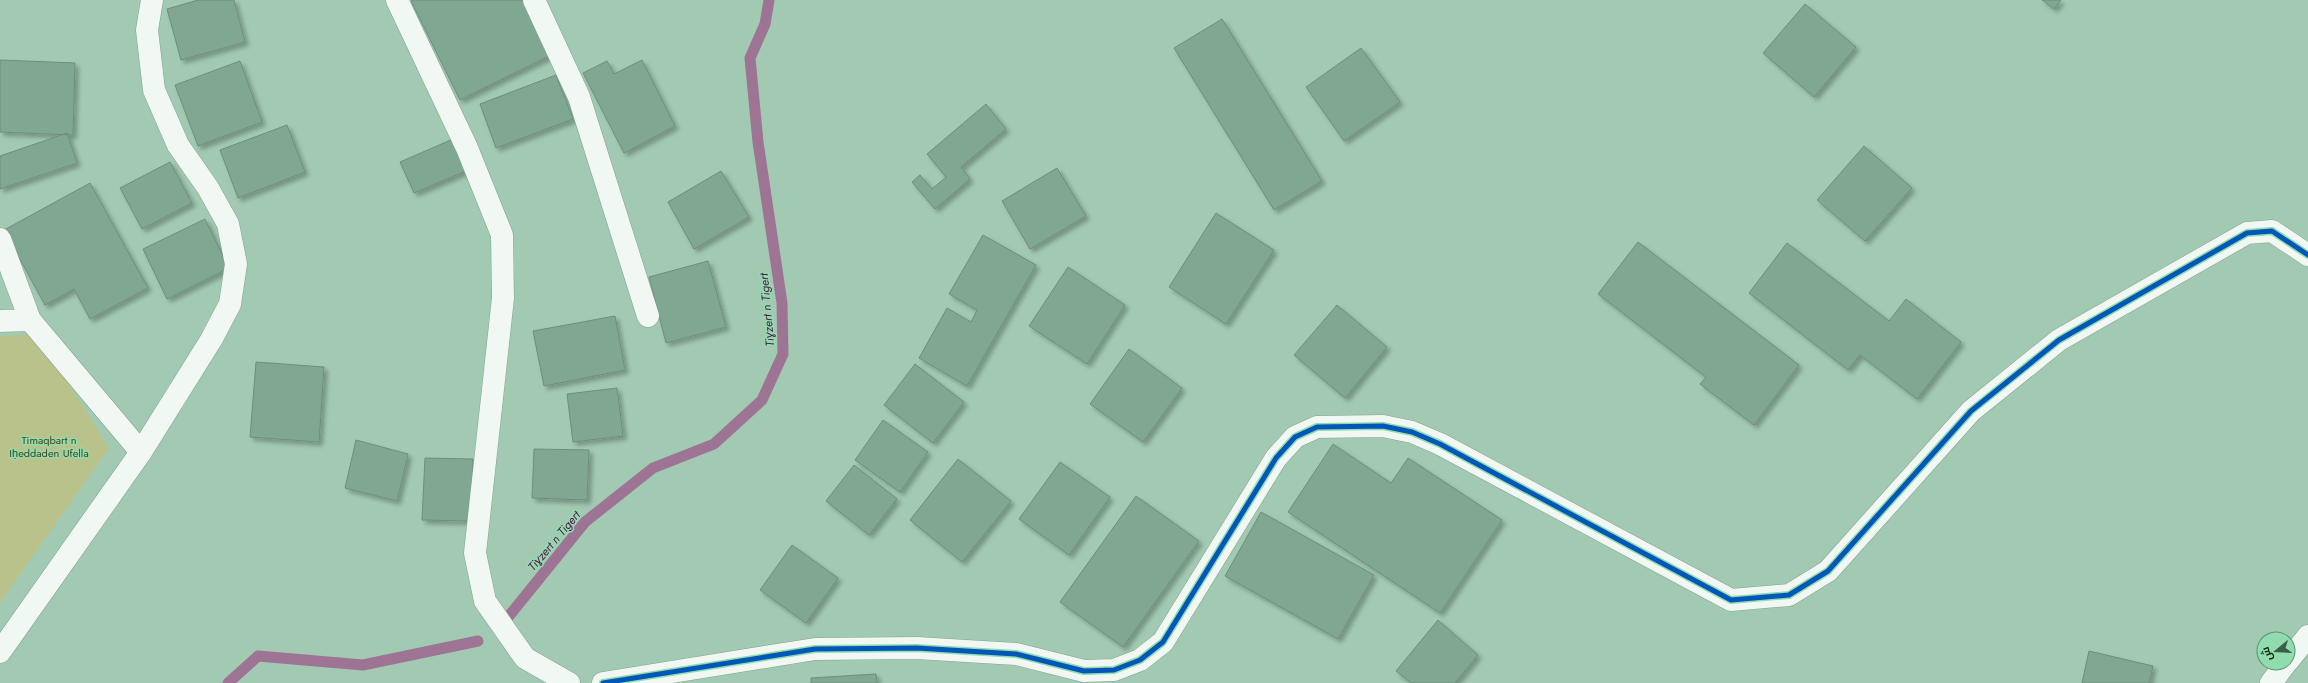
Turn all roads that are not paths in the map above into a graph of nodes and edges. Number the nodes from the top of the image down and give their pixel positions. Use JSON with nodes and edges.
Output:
{"nodes":[{"id":1,"x":152,"y":0,"type":"edge"},
{"id":2,"x":396,"y":0,"type":"edge"},
{"id":3,"x":534,"y":0,"type":"edge"},
{"id":4,"x":0,"y":239,"type":"edge"},
{"id":5,"x":2308,"y":255,"type":"edge"},
{"id":6,"x":648,"y":316,"type":"dead end"},
{"id":7,"x":30,"y":320,"type":"junction"},
{"id":8,"x":0,"y":321,"type":"edge"},
{"id":9,"x":140,"y":452,"type":"junction"},
{"id":10,"x":2308,"y":636,"type":"edge"},
{"id":11,"x":2296,"y":650,"type":"edge"},
{"id":12,"x":0,"y":652,"type":"edge"},
{"id":13,"x":2280,"y":671,"type":"edge"},
{"id":14,"x":568,"y":683,"type":"edge"},
{"id":15,"x":603,"y":683,"type":"edge"},
{"id":16,"x":2271,"y":683,"type":"edge"}],
"edges":[{"from":1,"to":9,"type":"street"},
{"from":2,"to":14,"type":"street"},
{"from":3,"to":6,"type":"street"},
{"from":4,"to":7,"type":"street"},
{"from":5,"to":15,"type":"street"},
{"from":7,"to":8,"type":"street"},
{"from":7,"to":9,"type":"street"},
{"from":9,"to":12,"type":"street"},
{"from":10,"to":11,"type":"street"},
{"from":13,"to":16,"type":"street"}]}
